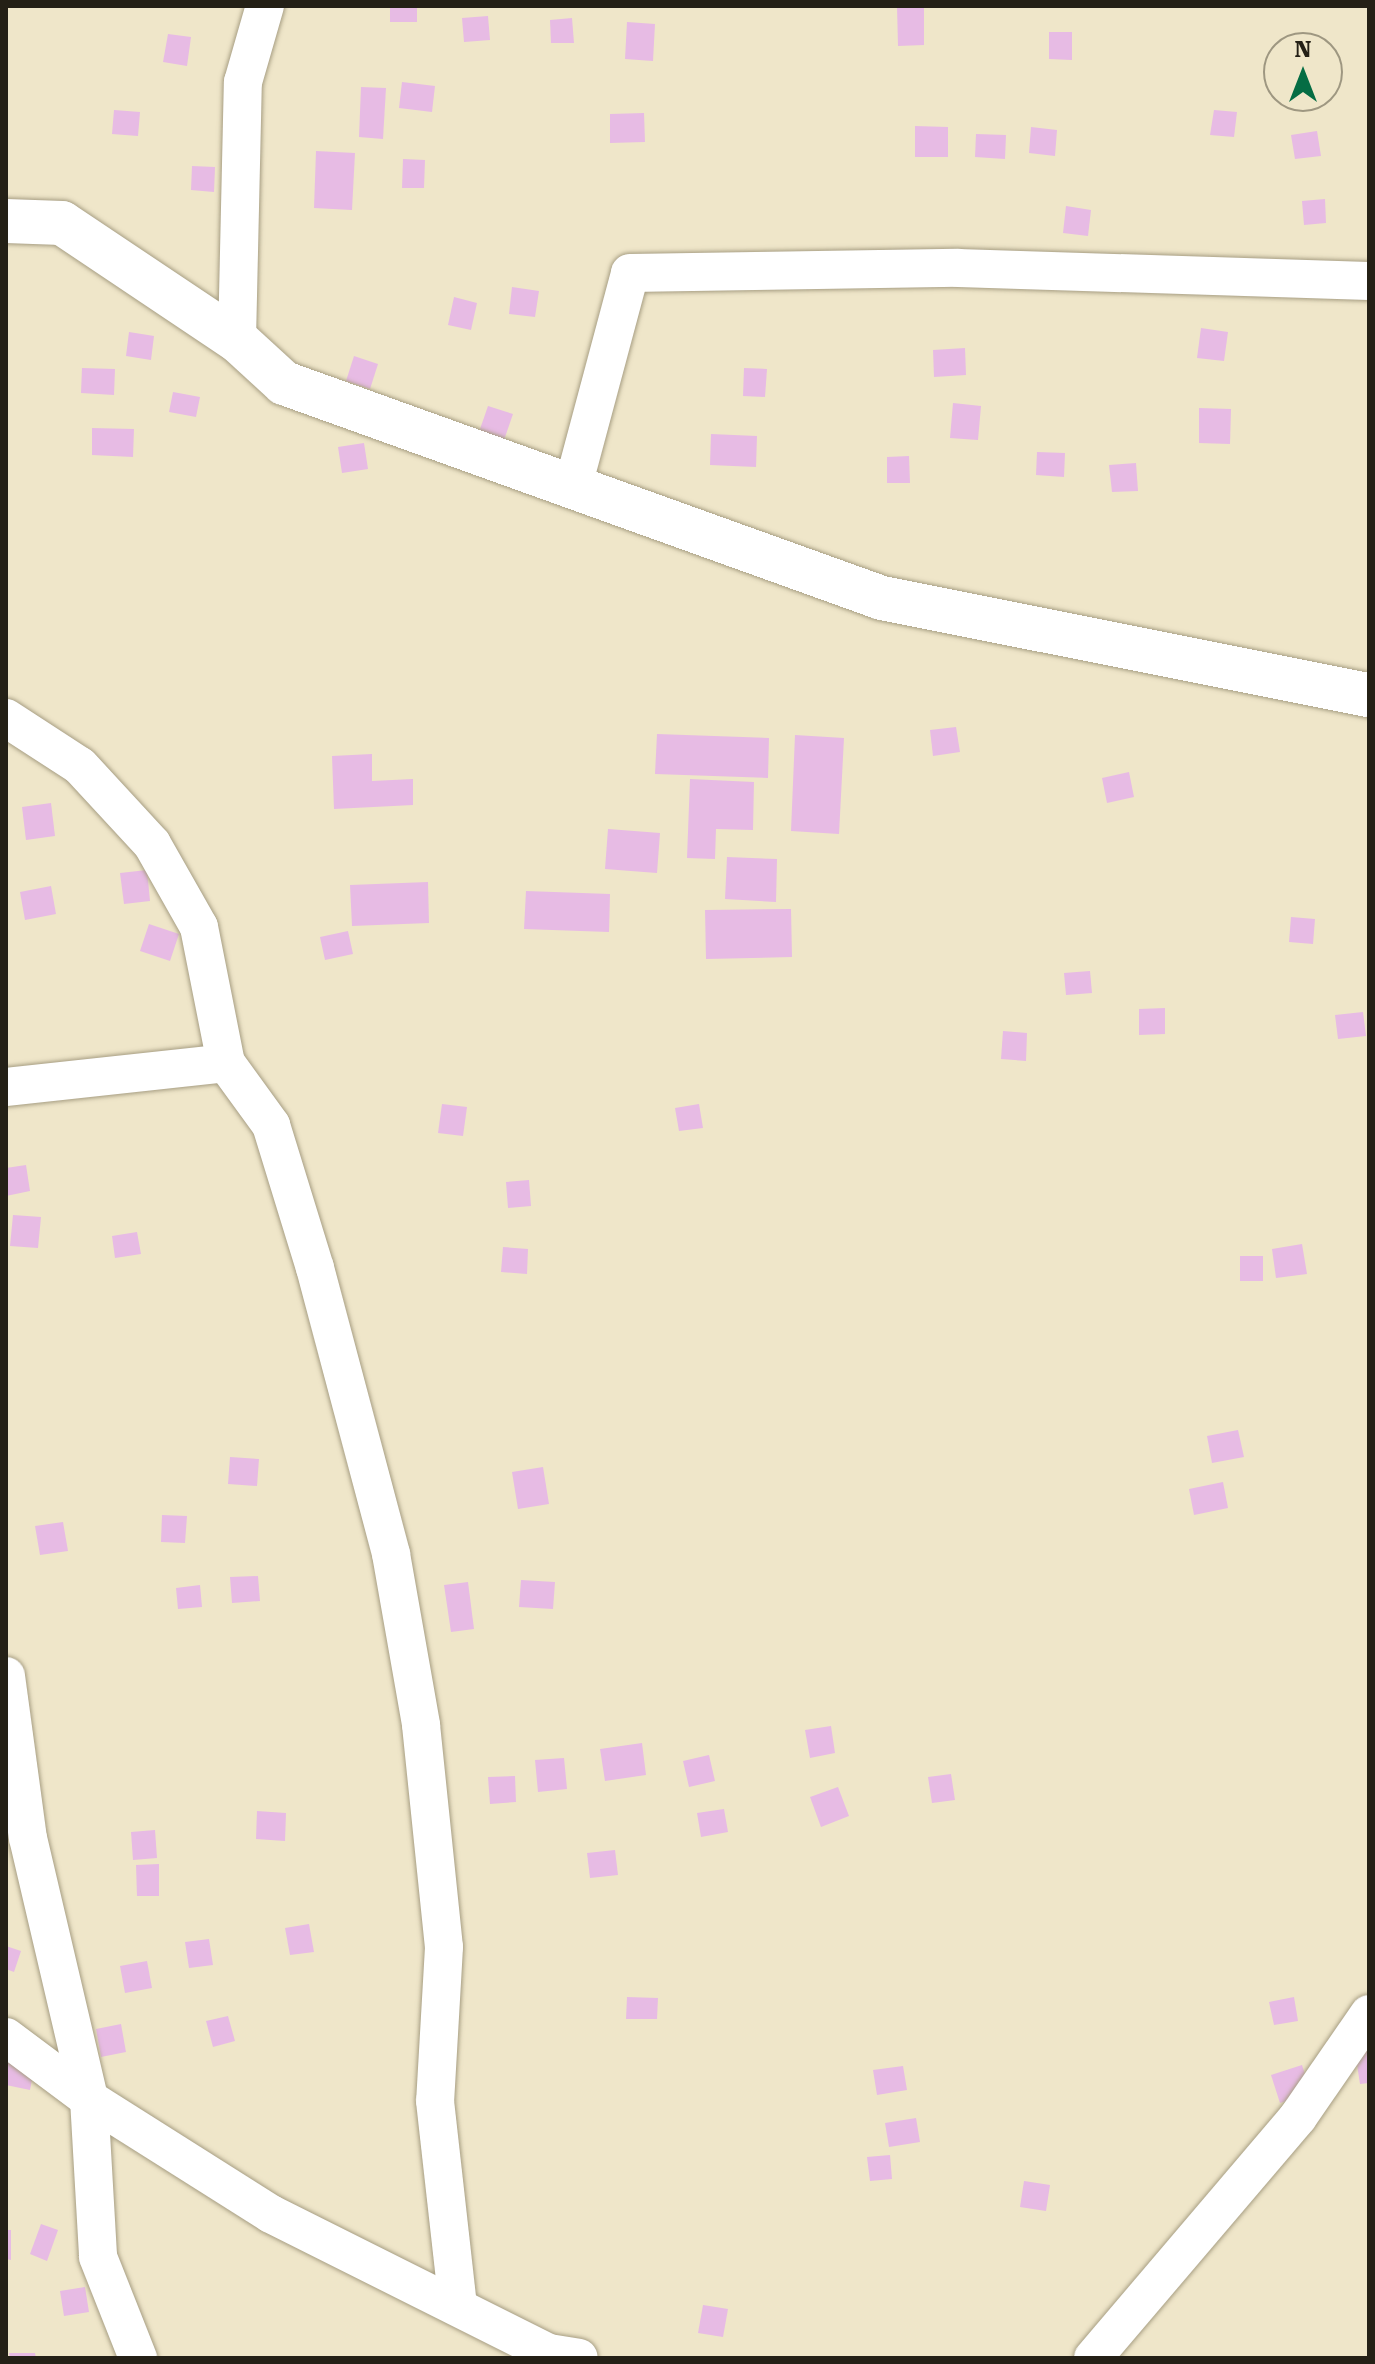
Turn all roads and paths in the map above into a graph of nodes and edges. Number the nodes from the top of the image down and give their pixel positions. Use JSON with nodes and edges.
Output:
{"nodes":[{"id":1,"x":265,"y":6,"type":"edge"},
{"id":2,"x":6,"y":221,"type":"edge"},
{"id":3,"x":1369,"y":281,"type":"edge"},
{"id":4,"x":237,"y":340,"type":"junction"},
{"id":5,"x":573,"y":486,"type":"junction"},
{"id":6,"x":1369,"y":695,"type":"edge"},
{"id":7,"x":6,"y":718,"type":"edge"},
{"id":8,"x":226,"y":1063,"type":"junction"},
{"id":9,"x":6,"y":1087,"type":"edge"},
{"id":10,"x":6,"y":1676,"type":"edge"},
{"id":11,"x":1369,"y":2014,"type":"edge"},
{"id":12,"x":6,"y":2037,"type":"edge"},
{"id":13,"x":89,"y":2099,"type":"junction"},
{"id":14,"x":458,"y":2307,"type":"junction"},
{"id":15,"x":138,"y":2358,"type":"edge"},
{"id":16,"x":579,"y":2358,"type":"edge"},
{"id":17,"x":1093,"y":2358,"type":"edge"}],
"edges":[{"from":1,"to":4,"type":"street"},
{"from":2,"to":4,"type":"street"},
{"from":3,"to":5,"type":"street"},
{"from":4,"to":5,"type":"street"},
{"from":5,"to":6,"type":"street"},
{"from":7,"to":8,"type":"street"},
{"from":8,"to":9,"type":"street"},
{"from":8,"to":14,"type":"street"},
{"from":10,"to":13,"type":"street"},
{"from":11,"to":17,"type":"street"},
{"from":12,"to":13,"type":"street"},
{"from":13,"to":14,"type":"street"},
{"from":13,"to":15,"type":"street"},
{"from":14,"to":16,"type":"street"}]}
